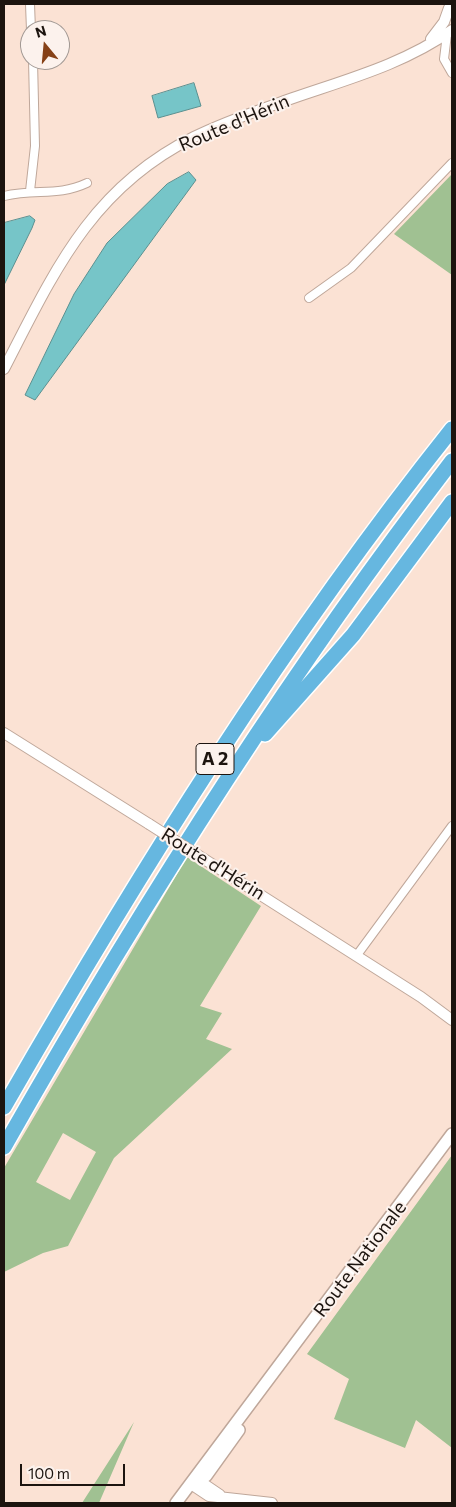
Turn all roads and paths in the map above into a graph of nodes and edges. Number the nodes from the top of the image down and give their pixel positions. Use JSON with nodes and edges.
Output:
{"nodes":[{"id":1,"x":30,"y":4,"type":"edge"},
{"id":2,"x":449,"y":9,"type":"edge"},
{"id":3,"x":31,"y":20,"type":"edge"},
{"id":4,"x":450,"y":32,"type":"edge"},
{"id":5,"x":420,"y":51,"type":"junction"},
{"id":6,"x":33,"y":70,"type":"edge"},
{"id":7,"x":452,"y":73,"type":"edge"},
{"id":8,"x":452,"y":163,"type":"edge"},
{"id":9,"x":87,"y":183,"type":"dead end"},
{"id":10,"x":30,"y":191,"type":"junction"},
{"id":11,"x":4,"y":196,"type":"edge"},
{"id":12,"x":309,"y":298,"type":"dead end"},
{"id":13,"x":4,"y":369,"type":"edge"},
{"id":14,"x":452,"y":429,"type":"edge"},
{"id":15,"x":452,"y":461,"type":"edge"},
{"id":16,"x":452,"y":502,"type":"edge"},
{"id":17,"x":4,"y":733,"type":"edge"},
{"id":18,"x":214,"y":798,"type":"junction"},
{"id":19,"x":452,"y":826,"type":"edge"},
{"id":20,"x":357,"y":955,"type":"junction"},
{"id":21,"x":421,"y":997,"type":"junction"},
{"id":22,"x":452,"y":1011,"type":"edge"},
{"id":23,"x":452,"y":1020,"type":"edge"},
{"id":24,"x":4,"y":1106,"type":"edge"},
{"id":25,"x":452,"y":1134,"type":"edge"},
{"id":26,"x":4,"y":1147,"type":"edge"},
{"id":27,"x":196,"y":1483,"type":"junction"},
{"id":28,"x":176,"y":1503,"type":"edge"},
{"id":29,"x":186,"y":1503,"type":"edge"},
{"id":30,"x":261,"y":1503,"type":"edge"},
{"id":31,"x":272,"y":1503,"type":"edge"}],
"edges":[{"from":1,"to":3,"type":"street"},
{"from":2,"to":5,"type":"street","name":"Route d'Hérin"},
{"from":4,"to":5,"type":"street","name":"Route d'Hérin"},
{"from":4,"to":7,"type":"street"},
{"from":5,"to":13,"type":"street","name":"Route d'Hérin"},
{"from":6,"to":10,"type":"street"},
{"from":8,"to":12,"type":"street"},
{"from":9,"to":10,"type":"street"},
{"from":10,"to":11,"type":"street"},
{"from":14,"to":24,"type":"highway","number":"A 2"},
{"from":15,"to":18,"type":"highway","number":"A 2"},
{"from":16,"to":18,"type":"highway"},
{"from":17,"to":20,"type":"street","name":"Route d'Hérin","bridge":true},
{"from":18,"to":26,"type":"highway","number":"A 2"},
{"from":19,"to":20,"type":"street"},
{"from":20,"to":21,"type":"street","name":"Route d'Hérin"},
{"from":21,"to":22,"type":"street","name":"Route d'Hérin"},
{"from":21,"to":23,"type":"street","name":"Route d'Hérin"},
{"from":25,"to":27,"type":"main road","name":"Route Nationale"},
{"from":27,"to":28,"type":"main road","name":"Route Nationale"},
{"from":27,"to":29,"type":"main road","name":"Route Nationale"},
{"from":27,"to":30,"type":"street"},
{"from":30,"to":31,"type":"street"}]}
